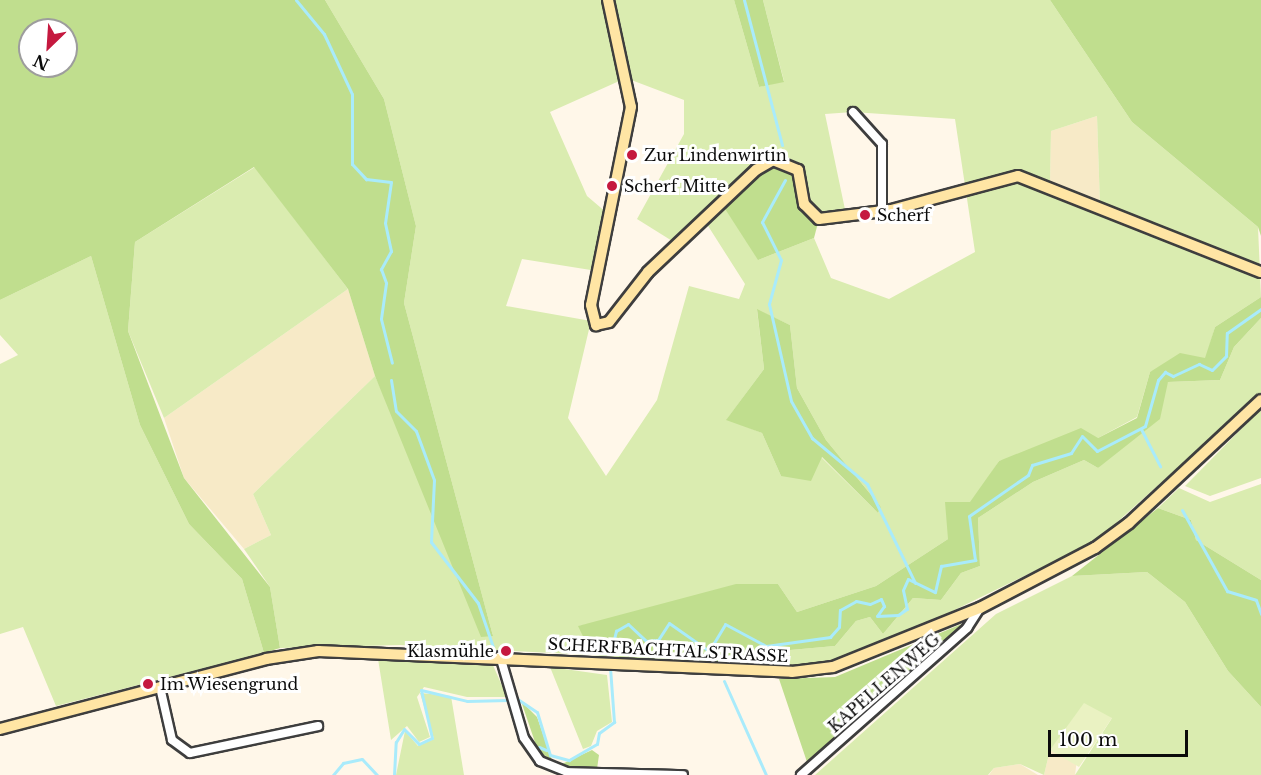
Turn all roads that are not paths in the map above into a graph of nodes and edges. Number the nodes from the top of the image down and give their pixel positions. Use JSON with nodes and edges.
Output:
{"nodes":[{"id":1,"x":608,"y":0,"type":"edge"},
{"id":2,"x":853,"y":112,"type":"dead end"},
{"id":3,"x":882,"y":212,"type":"junction"},
{"id":4,"x":1261,"y":272,"type":"edge"},
{"id":5,"x":1261,"y":400,"type":"edge"},
{"id":6,"x":980,"y":608,"type":"junction"},
{"id":7,"x":500,"y":657,"type":"junction"},
{"id":8,"x":160,"y":687,"type":"junction"},
{"id":9,"x":318,"y":726,"type":"dead end"},
{"id":10,"x":0,"y":729,"type":"edge"},
{"id":11,"x":683,"y":775,"type":"edge"},
{"id":12,"x":801,"y":775,"type":"edge"}],
"edges":[{"from":1,"to":3,"type":"main road"},
{"from":2,"to":3,"type":"street"},
{"from":3,"to":4,"type":"main road"},
{"from":5,"to":6,"type":"main road","name":"SCHERFBACHTALSTRASSE"},
{"from":6,"to":7,"type":"main road","name":"SCHERFBACHTALSTRASSE"},
{"from":6,"to":12,"type":"street","name":"KAPELLENWEG"},
{"from":7,"to":8,"type":"main road","name":"SCHERFBACHTALSTRASSE"},
{"from":7,"to":11,"type":"street"},
{"from":8,"to":9,"type":"street"},
{"from":8,"to":10,"type":"main road","name":"SCHERFBACHTALSTRASSE"}]}
